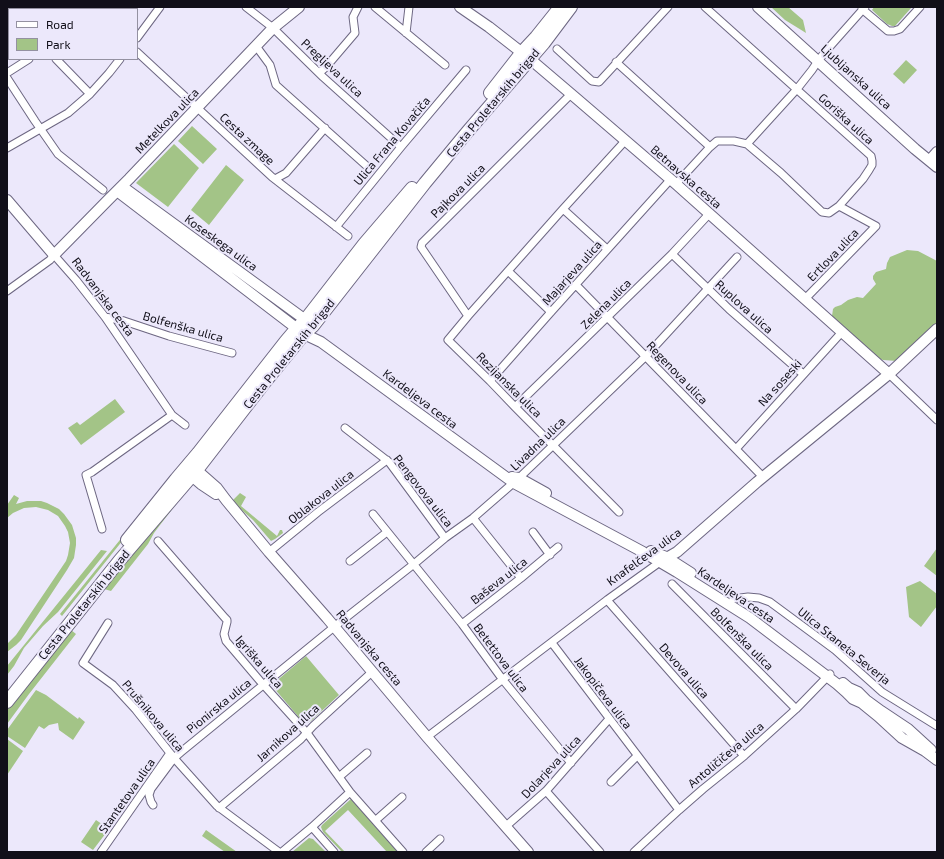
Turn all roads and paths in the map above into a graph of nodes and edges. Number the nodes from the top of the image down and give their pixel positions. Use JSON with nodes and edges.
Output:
{"nodes":[{"id":1,"x":160,"y":7,"type":"edge"},
{"id":2,"x":246,"y":7,"type":"edge"},
{"id":3,"x":299,"y":7,"type":"edge"},
{"id":4,"x":358,"y":7,"type":"edge"},
{"id":5,"x":375,"y":7,"type":"edge"},
{"id":6,"x":409,"y":7,"type":"edge"},
{"id":7,"x":460,"y":7,"type":"edge"},
{"id":8,"x":560,"y":7,"type":"edge"},
{"id":9,"x":571,"y":7,"type":"edge"},
{"id":10,"x":668,"y":7,"type":"edge"},
{"id":11,"x":705,"y":7,"type":"edge"},
{"id":12,"x":758,"y":7,"type":"edge"},
{"id":13,"x":920,"y":7,"type":"edge"},
{"id":14,"x":864,"y":8,"type":"edge"},
{"id":15,"x":273,"y":28,"type":"junction"},
{"id":16,"x":406,"y":33,"type":"junction"},
{"id":17,"x":138,"y":37,"type":"edge"},
{"id":18,"x":256,"y":46,"type":"junction"},
{"id":19,"x":557,"y":49,"type":"dead end"},
{"id":20,"x":138,"y":53,"type":"edge"},
{"id":21,"x":526,"y":56,"type":"junction"},
{"id":22,"x":27,"y":60,"type":"edge"},
{"id":23,"x":57,"y":60,"type":"edge"},
{"id":24,"x":119,"y":60,"type":"edge"},
{"id":25,"x":818,"y":61,"type":"junction"},
{"id":26,"x":616,"y":62,"type":"junction"},
{"id":27,"x":445,"y":65,"type":"dead end"},
{"id":28,"x":466,"y":70,"type":"dead end"},
{"id":29,"x":7,"y":73,"type":"edge"},
{"id":30,"x":319,"y":73,"type":"junction"},
{"id":31,"x":7,"y":78,"type":"edge"},
{"id":32,"x":796,"y":89,"type":"junction"},
{"id":33,"x":90,"y":94,"type":"junction"},
{"id":34,"x":571,"y":94,"type":"junction"},
{"id":35,"x":197,"y":108,"type":"junction"},
{"id":36,"x":40,"y":128,"type":"junction"},
{"id":37,"x":325,"y":128,"type":"junction"},
{"id":38,"x":625,"y":140,"type":"junction"},
{"id":39,"x":747,"y":144,"type":"junction"},
{"id":40,"x":401,"y":147,"type":"junction"},
{"id":41,"x":710,"y":147,"type":"junction"},
{"id":42,"x":7,"y":148,"type":"edge"},
{"id":43,"x":937,"y":152,"type":"edge"},
{"id":44,"x":933,"y":164,"type":"edge"},
{"id":45,"x":370,"y":169,"type":"dead end"},
{"id":46,"x":275,"y":179,"type":"junction"},
{"id":47,"x":673,"y":182,"type":"junction"},
{"id":48,"x":119,"y":188,"type":"junction"},
{"id":49,"x":103,"y":190,"type":"dead end"},
{"id":50,"x":7,"y":200,"type":"edge"},
{"id":51,"x":839,"y":206,"type":"junction"},
{"id":52,"x":563,"y":209,"type":"junction"},
{"id":53,"x":709,"y":214,"type":"junction"},
{"id":54,"x":336,"y":227,"type":"junction"},
{"id":55,"x":348,"y":236,"type":"dead end"},
{"id":56,"x":607,"y":249,"type":"junction"},
{"id":57,"x":672,"y":254,"type":"junction"},
{"id":58,"x":54,"y":256,"type":"junction"},
{"id":59,"x":737,"y":257,"type":"dead end"},
{"id":60,"x":508,"y":271,"type":"junction"},
{"id":61,"x":576,"y":284,"type":"junction"},
{"id":62,"x":707,"y":289,"type":"junction"},
{"id":63,"x":7,"y":291,"type":"edge"},
{"id":64,"x":805,"y":299,"type":"junction"},
{"id":65,"x":551,"y":312,"type":"junction"},
{"id":66,"x":468,"y":316,"type":"junction"},
{"id":67,"x":105,"y":317,"type":"junction"},
{"id":68,"x":608,"y":317,"type":"junction"},
{"id":69,"x":304,"y":327,"type":"junction"},
{"id":70,"x":937,"y":329,"type":"edge"},
{"id":71,"x":842,"y":332,"type":"junction"},
{"id":72,"x":321,"y":342,"type":"joint"},
{"id":73,"x":232,"y":353,"type":"dead end"},
{"id":74,"x":646,"y":356,"type":"junction"},
{"id":75,"x":803,"y":374,"type":"junction"},
{"id":76,"x":889,"y":374,"type":"junction"},
{"id":77,"x":490,"y":381,"type":"junction"},
{"id":78,"x":515,"y":407,"type":"junction"},
{"id":79,"x":172,"y":415,"type":"junction"},
{"id":80,"x":936,"y":415,"type":"edge"},
{"id":81,"x":185,"y":425,"type":"dead end"},
{"id":82,"x":345,"y":428,"type":"dead end"},
{"id":83,"x":552,"y":445,"type":"junction"},
{"id":84,"x":736,"y":448,"type":"junction"},
{"id":85,"x":387,"y":460,"type":"junction"},
{"id":86,"x":191,"y":470,"type":"junction"},
{"id":87,"x":763,"y":477,"type":"junction"},
{"id":88,"x":516,"y":481,"type":"junction"},
{"id":89,"x":619,"y":512,"type":"dead end"},
{"id":90,"x":374,"y":514,"type":"dead end"},
{"id":91,"x":473,"y":518,"type":"junction"},
{"id":92,"x":102,"y":529,"type":"dead end"},
{"id":93,"x":388,"y":532,"type":"junction"},
{"id":94,"x":533,"y":532,"type":"dead end"},
{"id":95,"x":445,"y":538,"type":"junction"},
{"id":96,"x":158,"y":541,"type":"dead end"},
{"id":97,"x":558,"y":547,"type":"dead end"},
{"id":98,"x":269,"y":552,"type":"junction"},
{"id":99,"x":550,"y":555,"type":"junction"},
{"id":100,"x":663,"y":560,"type":"junction"},
{"id":101,"x":350,"y":561,"type":"dead end"},
{"id":102,"x":414,"y":564,"type":"junction"},
{"id":103,"x":521,"y":578,"type":"junction"},
{"id":104,"x":672,"y":584,"type":"dead end"},
{"id":105,"x":733,"y":599,"type":"junction"},
{"id":106,"x":607,"y":600,"type":"junction"},
{"id":107,"x":108,"y":623,"type":"dead end"},
{"id":108,"x":462,"y":624,"type":"junction"},
{"id":109,"x":334,"y":627,"type":"junction"},
{"id":110,"x":552,"y":643,"type":"junction"},
{"id":111,"x":372,"y":672,"type":"junction"},
{"id":112,"x":829,"y":675,"type":"junction"},
{"id":113,"x":503,"y":680,"type":"junction"},
{"id":114,"x":263,"y":685,"type":"junction"},
{"id":115,"x":7,"y":690,"type":"edge"},
{"id":116,"x":7,"y":702,"type":"edge"},
{"id":117,"x":796,"y":710,"type":"junction"},
{"id":118,"x":609,"y":719,"type":"junction"},
{"id":119,"x":937,"y":726,"type":"edge"},
{"id":120,"x":307,"y":733,"type":"junction"},
{"id":121,"x":426,"y":737,"type":"junction"},
{"id":122,"x":367,"y":753,"type":"dead end"},
{"id":123,"x":937,"y":754,"type":"edge"},
{"id":124,"x":172,"y":755,"type":"junction"},
{"id":125,"x":637,"y":756,"type":"junction"},
{"id":126,"x":744,"y":756,"type":"junction"},
{"id":127,"x":937,"y":760,"type":"edge"},
{"id":128,"x":571,"y":763,"type":"junction"},
{"id":129,"x":340,"y":777,"type":"junction"},
{"id":130,"x":611,"y":782,"type":"dead end"},
{"id":131,"x":546,"y":791,"type":"junction"},
{"id":132,"x":350,"y":792,"type":"junction"},
{"id":133,"x":402,"y":797,"type":"dead end"},
{"id":134,"x":153,"y":805,"type":"dead end"},
{"id":135,"x":218,"y":807,"type":"junction"},
{"id":136,"x":679,"y":810,"type":"junction"},
{"id":137,"x":376,"y":820,"type":"junction"},
{"id":138,"x":312,"y":827,"type":"junction"},
{"id":139,"x":505,"y":827,"type":"junction"},
{"id":140,"x":440,"y":839,"type":"dead end"},
{"id":141,"x":101,"y":852,"type":"edge"},
{"id":142,"x":280,"y":852,"type":"edge"},
{"id":143,"x":334,"y":852,"type":"edge"},
{"id":144,"x":403,"y":852,"type":"edge"},
{"id":145,"x":426,"y":852,"type":"edge"},
{"id":146,"x":528,"y":852,"type":"edge"},
{"id":147,"x":600,"y":852,"type":"edge"},
{"id":148,"x":634,"y":852,"type":"edge"}],
"edges":[{"from":1,"to":17,"type":"street"},
{"from":2,"to":15,"type":"street","name":"Pregljeva ulica"},
{"from":3,"to":15,"type":"street","name":"Metelkova ulica"},
{"from":4,"to":30,"type":"street"},
{"from":5,"to":16,"type":"street"},
{"from":6,"to":16,"type":"street"},
{"from":7,"to":21,"type":"street","name":"Betnavska cesta"},
{"from":8,"to":21,"type":"main road","name":"Cesta Proletarskih brigad"},
{"from":9,"to":21,"type":"main road","name":"Cesta Proletarskih brigad"},
{"from":10,"to":26,"type":"street"},
{"from":11,"to":32,"type":"street","name":"Goriška ulica"},
{"from":12,"to":25,"type":"street","name":"Ljubljanska ulica"},
{"from":13,"to":14,"type":"street"},
{"from":14,"to":25,"type":"street"},
{"from":15,"to":18,"type":"street","name":"Metelkova ulica"},
{"from":15,"to":30,"type":"street","name":"Pregljeva ulica"},
{"from":16,"to":27,"type":"street"},
{"from":18,"to":35,"type":"street","name":"Metelkova ulica"},
{"from":18,"to":37,"type":"street"},
{"from":19,"to":26,"type":"street"},
{"from":20,"to":35,"type":"street","name":"Cesta zmage"},
{"from":21,"to":34,"type":"street","name":"Betnavska cesta"},
{"from":21,"to":69,"type":"main road","name":"Cesta Proletarskih brigad"},
{"from":22,"to":29,"type":"street"},
{"from":23,"to":33,"type":"street"},
{"from":24,"to":33,"type":"street"},
{"from":25,"to":32,"type":"street"},
{"from":25,"to":44,"type":"street","name":"Ljubljanska ulica"},
{"from":26,"to":41,"type":"street"},
{"from":28,"to":40,"type":"street","name":"Ulica Frana Kovačiča"},
{"from":30,"to":40,"type":"street","name":"Pregljeva ulica"},
{"from":31,"to":36,"type":"street"},
{"from":32,"to":39,"type":"street"},
{"from":32,"to":51,"type":"street","name":"Goriška ulica"},
{"from":33,"to":36,"type":"street"},
{"from":34,"to":38,"type":"street","name":"Betnavska cesta"},
{"from":34,"to":66,"type":"street","name":"Pajkova ulica"},
{"from":35,"to":46,"type":"street","name":"Cesta zmage"},
{"from":35,"to":48,"type":"street","name":"Metelkova ulica"},
{"from":36,"to":42,"type":"street"},
{"from":36,"to":49,"type":"street"},
{"from":37,"to":45,"type":"street"},
{"from":37,"to":46,"type":"street"},
{"from":38,"to":47,"type":"street","name":"Betnavska cesta"},
{"from":38,"to":52,"type":"street","name":"Rezijanska ulica"},
{"from":39,"to":41,"type":"street"},
{"from":39,"to":51,"type":"street"},
{"from":40,"to":54,"type":"street","name":"Ulica Frana Kovačiča"},
{"from":41,"to":47,"type":"street"},
{"from":43,"to":44,"type":"street"},
{"from":46,"to":54,"type":"street","name":"Cesta zmage"},
{"from":47,"to":53,"type":"street","name":"Betnavska cesta"},
{"from":47,"to":56,"type":"street","name":"Majarjeva ulica"},
{"from":48,"to":58,"type":"street","name":"Metelkova ulica"},
{"from":48,"to":69,"type":"street","name":"Koseskega ulica"},
{"from":50,"to":58,"type":"street","name":"Radvanjska cesta"},
{"from":51,"to":64,"type":"street","name":"Ertlova ulica"},
{"from":52,"to":56,"type":"street"},
{"from":52,"to":60,"type":"street","name":"Rezijanska ulica"},
{"from":53,"to":57,"type":"street","name":"Zelena ulica"},
{"from":53,"to":64,"type":"street","name":"Betnavska cesta"},
{"from":54,"to":55,"type":"street","name":"Cesta zmage"},
{"from":56,"to":61,"type":"street","name":"Majarjeva ulica"},
{"from":57,"to":62,"type":"street","name":"Ruplova ulica"},
{"from":57,"to":68,"type":"street","name":"Zelena ulica"},
{"from":58,"to":63,"type":"street"},
{"from":58,"to":67,"type":"street","name":"Radvanjska cesta"},
{"from":59,"to":62,"type":"street","name":"Livadna ulica"},
{"from":60,"to":65,"type":"street"},
{"from":60,"to":66,"type":"street","name":"Rezijanska ulica"},
{"from":61,"to":65,"type":"street","name":"Majarjeva ulica"},
{"from":61,"to":68,"type":"street","name":"Regenova ulica"},
{"from":62,"to":74,"type":"street","name":"Livadna ulica"},
{"from":62,"to":75,"type":"street","name":"Ruplova ulica"},
{"from":64,"to":71,"type":"street","name":"Betnavska cesta"},
{"from":65,"to":77,"type":"street","name":"Majarjeva ulica"},
{"from":66,"to":77,"type":"street","name":"Rezijanska ulica"},
{"from":67,"to":73,"type":"street","name":"Bolfenška ulica"},
{"from":67,"to":79,"type":"street","name":"Radvanjska cesta"},
{"from":68,"to":74,"type":"street","name":"Regenova ulica"},
{"from":68,"to":78,"type":"street","name":"Zelena ulica"},
{"from":69,"to":72,"type":"street","name":"Koseskega ulica"},
{"from":69,"to":86,"type":"main road","name":"Cesta Proletarskih brigad"},
{"from":70,"to":76,"type":"street","name":"Knafelčeva ulica"},
{"from":71,"to":75,"type":"street","name":"Na soseski"},
{"from":71,"to":76,"type":"street","name":"Betnavska cesta"},
{"from":72,"to":88,"type":"street","name":"Kardeljeva cesta"},
{"from":74,"to":83,"type":"street","name":"Livadna ulica"},
{"from":74,"to":84,"type":"street","name":"Regenova ulica"},
{"from":75,"to":84,"type":"street","name":"Na soseski"},
{"from":76,"to":80,"type":"street"},
{"from":76,"to":87,"type":"street","name":"Knafelčeva ulica"},
{"from":77,"to":78,"type":"street","name":"Rezijanska ulica"},
{"from":78,"to":83,"type":"street","name":"Rezijanska ulica"},
{"from":79,"to":81,"type":"street","name":"Radvanjska cesta"},
{"from":79,"to":92,"type":"street"},
{"from":82,"to":85,"type":"street","name":"Pengovova ulica"},
{"from":83,"to":88,"type":"street","name":"Livadna ulica"},
{"from":83,"to":89,"type":"street","name":"Rezijanska ulica"},
{"from":84,"to":87,"type":"street","name":"Regenova ulica"},
{"from":85,"to":95,"type":"street","name":"Pengovova ulica"},
{"from":85,"to":98,"type":"street","name":"Oblakova ulica"},
{"from":86,"to":98,"type":"street","name":"Radvanjska cesta"},
{"from":86,"to":115,"type":"main road","name":"Cesta Proletarskih brigad"},
{"from":86,"to":116,"type":"main road","name":"Cesta Proletarskih brigad"},
{"from":87,"to":100,"type":"street","name":"Knafelčeva ulica"},
{"from":88,"to":91,"type":"street","name":"Livadna ulica"},
{"from":88,"to":100,"type":"street","name":"Kardeljeva cesta"},
{"from":90,"to":93,"type":"street","name":"Betettova ulica"},
{"from":91,"to":95,"type":"street","name":"Livadna ulica"},
{"from":91,"to":103,"type":"street"},
{"from":93,"to":101,"type":"street"},
{"from":93,"to":102,"type":"street","name":"Betettova ulica"},
{"from":94,"to":99,"type":"street"},
{"from":95,"to":102,"type":"street","name":"Livadna ulica"},
{"from":96,"to":114,"type":"street","name":"Igriška ulica"},
{"from":97,"to":99,"type":"street","name":"Baševa ulica"},
{"from":98,"to":109,"type":"street","name":"Radvanjska cesta"},
{"from":99,"to":103,"type":"street","name":"Baševa ulica"},
{"from":100,"to":105,"type":"street","name":"Kardeljeva cesta"},
{"from":100,"to":106,"type":"street","name":"Knafelčeva ulica"},
{"from":100,"to":112,"type":"street","name":"Kardeljeva cesta"},
{"from":102,"to":108,"type":"street","name":"Betettova ulica"},
{"from":102,"to":109,"type":"street","name":"Livadna ulica"},
{"from":103,"to":108,"type":"street","name":"Baševa ulica"},
{"from":104,"to":117,"type":"street","name":"Bolfenška ulica"},
{"from":105,"to":112,"type":"street","name":"Kardeljeva cesta"},
{"from":105,"to":119,"type":"street","name":"Ulica Staneta Severja"},
{"from":106,"to":110,"type":"street","name":"Knafelčeva ulica"},
{"from":106,"to":126,"type":"street","name":"Devova ulica"},
{"from":107,"to":124,"type":"street","name":"Prušnikova ulica"},
{"from":108,"to":113,"type":"street","name":"Betettova ulica"},
{"from":109,"to":111,"type":"street","name":"Radvanjska cesta"},
{"from":109,"to":114,"type":"street","name":"Pionirska ulica"},
{"from":110,"to":113,"type":"street","name":"Knafelčeva ulica"},
{"from":110,"to":118,"type":"street","name":"Jakopičeva ulica"},
{"from":111,"to":120,"type":"street","name":"Jarnikova ulica"},
{"from":111,"to":121,"type":"street","name":"Radvanjska cesta"},
{"from":112,"to":117,"type":"street","name":"Antoličičeva ulica"},
{"from":112,"to":123,"type":"street","name":"Kardeljeva cesta"},
{"from":112,"to":127,"type":"street","name":"Kardeljeva cesta"},
{"from":113,"to":121,"type":"street","name":"Knafelčeva ulica"},
{"from":113,"to":128,"type":"street","name":"Betettova ulica"},
{"from":114,"to":120,"type":"street","name":"Igriška ulica"},
{"from":114,"to":124,"type":"street","name":"Pionirska ulica"},
{"from":117,"to":126,"type":"street","name":"Antoličičeva ulica"},
{"from":118,"to":125,"type":"street","name":"Jakopičeva ulica"},
{"from":118,"to":128,"type":"street","name":"Dolarjeva ulica"},
{"from":120,"to":129,"type":"street","name":"Igriška ulica"},
{"from":120,"to":135,"type":"street","name":"Jarnikova ulica"},
{"from":121,"to":139,"type":"street","name":"Radvanjska cesta"},
{"from":122,"to":129,"type":"street"},
{"from":124,"to":134,"type":"street"},
{"from":124,"to":135,"type":"street","name":"Prušnikova ulica"},
{"from":124,"to":141,"type":"street","name":"Stantetova ulica"},
{"from":125,"to":130,"type":"street"},
{"from":125,"to":136,"type":"street","name":"Jakopičeva ulica"},
{"from":126,"to":136,"type":"street","name":"Antoličičeva ulica"},
{"from":128,"to":131,"type":"street","name":"Dolarjeva ulica"},
{"from":129,"to":132,"type":"street","name":"Igriška ulica"},
{"from":131,"to":139,"type":"street","name":"Dolarjeva ulica"},
{"from":131,"to":147,"type":"street"},
{"from":132,"to":137,"type":"street","name":"Igriška ulica"},
{"from":132,"to":138,"type":"street","name":"Prušnikova ulica"},
{"from":133,"to":137,"type":"street"},
{"from":135,"to":142,"type":"street","name":"Prušnikova ulica"},
{"from":136,"to":148,"type":"street","name":"Antoličičeva ulica"},
{"from":137,"to":144,"type":"street","name":"Igriška ulica"},
{"from":138,"to":142,"type":"street","name":"Prušnikova ulica"},
{"from":138,"to":143,"type":"street"},
{"from":139,"to":146,"type":"street","name":"Radvanjska cesta"},
{"from":140,"to":145,"type":"street"}]}
